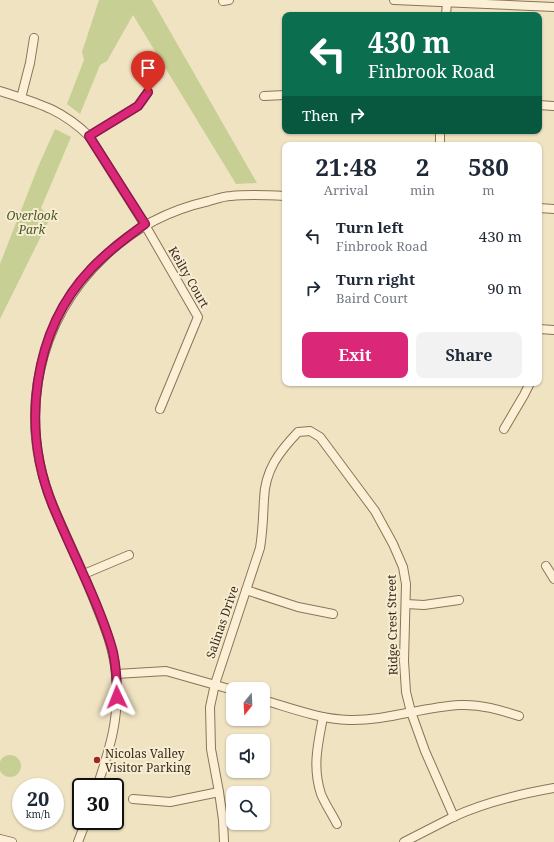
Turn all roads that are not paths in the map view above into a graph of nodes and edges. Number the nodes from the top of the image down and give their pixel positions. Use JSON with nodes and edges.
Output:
{"nodes":[{"id":1,"x":394,"y":0,"type":"edge"},
{"id":2,"x":447,"y":2,"type":"junction"},
{"id":3,"x":554,"y":7,"type":"edge"},
{"id":4,"x":446,"y":12,"type":"edge"},
{"id":5,"x":34,"y":38,"type":"dead end"},
{"id":6,"x":0,"y":91,"type":"edge"},
{"id":7,"x":148,"y":92,"type":"dead end"},
{"id":8,"x":282,"y":95,"type":"edge"},
{"id":9,"x":264,"y":96,"type":"dead end"},
{"id":10,"x":21,"y":98,"type":"junction"},
{"id":11,"x":542,"y":105,"type":"edge"},
{"id":12,"x":553,"y":106,"type":"edge"},
{"id":13,"x":89,"y":136,"type":"junction"},
{"id":14,"x":282,"y":196,"type":"edge"},
{"id":15,"x":542,"y":208,"type":"edge"},
{"id":16,"x":554,"y":209,"type":"edge"},
{"id":17,"x":145,"y":224,"type":"junction"},
{"id":18,"x":542,"y":329,"type":"edge"},
{"id":19,"x":554,"y":330,"type":"edge"},
{"id":20,"x":528,"y":386,"type":"edge"},
{"id":21,"x":160,"y":409,"type":"dead end"},
{"id":22,"x":504,"y":429,"type":"dead end"},
{"id":23,"x":310,"y":431,"type":"joint"},
{"id":24,"x":129,"y":555,"type":"dead end"},
{"id":25,"x":546,"y":566,"type":"dead end"},
{"id":26,"x":84,"y":574,"type":"junction"},
{"id":27,"x":554,"y":579,"type":"edge"},
{"id":28,"x":246,"y":590,"type":"junction"},
{"id":29,"x":459,"y":600,"type":"dead end"},
{"id":30,"x":406,"y":604,"type":"junction"},
{"id":31,"x":333,"y":614,"type":"dead end"},
{"id":32,"x":116,"y":674,"type":"junction"},
{"id":33,"x":214,"y":684,"type":"junction"},
{"id":34,"x":226,"y":688,"type":"edge"},
{"id":35,"x":270,"y":702,"type":"edge"},
{"id":36,"x":411,"y":712,"type":"junction"},
{"id":37,"x":323,"y":716,"type":"junction"},
{"id":38,"x":519,"y":716,"type":"dead end"},
{"id":39,"x":100,"y":778,"type":"edge"},
{"id":40,"x":554,"y":788,"type":"edge"},
{"id":41,"x":219,"y":792,"type":"junction"},
{"id":42,"x":133,"y":799,"type":"dead end"},
{"id":43,"x":454,"y":817,"type":"junction"},
{"id":44,"x":336,"y":824,"type":"dead end"},
{"id":45,"x":83,"y":830,"type":"edge"},
{"id":46,"x":0,"y":839,"type":"edge"},
{"id":47,"x":12,"y":842,"type":"edge"},
{"id":48,"x":78,"y":842,"type":"edge"},
{"id":49,"x":224,"y":842,"type":"edge"},
{"id":50,"x":404,"y":842,"type":"edge"}],
"edges":[{"from":1,"to":2,"type":"street"},
{"from":2,"to":3,"type":"street"},
{"from":2,"to":4,"type":"street"},
{"from":5,"to":10,"type":"street"},
{"from":6,"to":10,"type":"street"},
{"from":7,"to":13,"type":"street"},
{"from":8,"to":9,"type":"street"},
{"from":10,"to":13,"type":"street"},
{"from":11,"to":12,"type":"street"},
{"from":13,"to":17,"type":"street"},
{"from":14,"to":17,"type":"street"},
{"from":15,"to":16,"type":"street"},
{"from":17,"to":21,"type":"street","name":"Keilty Court"},
{"from":17,"to":26,"type":"street"},
{"from":18,"to":19,"type":"street"},
{"from":20,"to":22,"type":"street"},
{"from":23,"to":28,"type":"street","name":"Salinas Drive"},
{"from":23,"to":30,"type":"street","name":"Ridge Crest Street"},
{"from":24,"to":26,"type":"street"},
{"from":25,"to":27,"type":"street"},
{"from":26,"to":32,"type":"street"},
{"from":28,"to":31,"type":"street"},
{"from":28,"to":33,"type":"street","name":"Salinas Drive"},
{"from":29,"to":30,"type":"street"},
{"from":30,"to":36,"type":"street","name":"Ridge Crest Street"},
{"from":32,"to":33,"type":"street"},
{"from":32,"to":39,"type":"street"},
{"from":33,"to":34,"type":"street"},
{"from":33,"to":41,"type":"street","name":"Salinas Drive"},
{"from":35,"to":37,"type":"street"},
{"from":36,"to":37,"type":"street"},
{"from":36,"to":38,"type":"street"},
{"from":36,"to":43,"type":"street","name":"Ridge Crest Street"},
{"from":37,"to":44,"type":"street"},
{"from":40,"to":43,"type":"street"},
{"from":41,"to":42,"type":"street"},
{"from":41,"to":49,"type":"street","name":"Salinas Drive"},
{"from":43,"to":50,"type":"street"},
{"from":45,"to":48,"type":"street"},
{"from":46,"to":47,"type":"street"}]}
